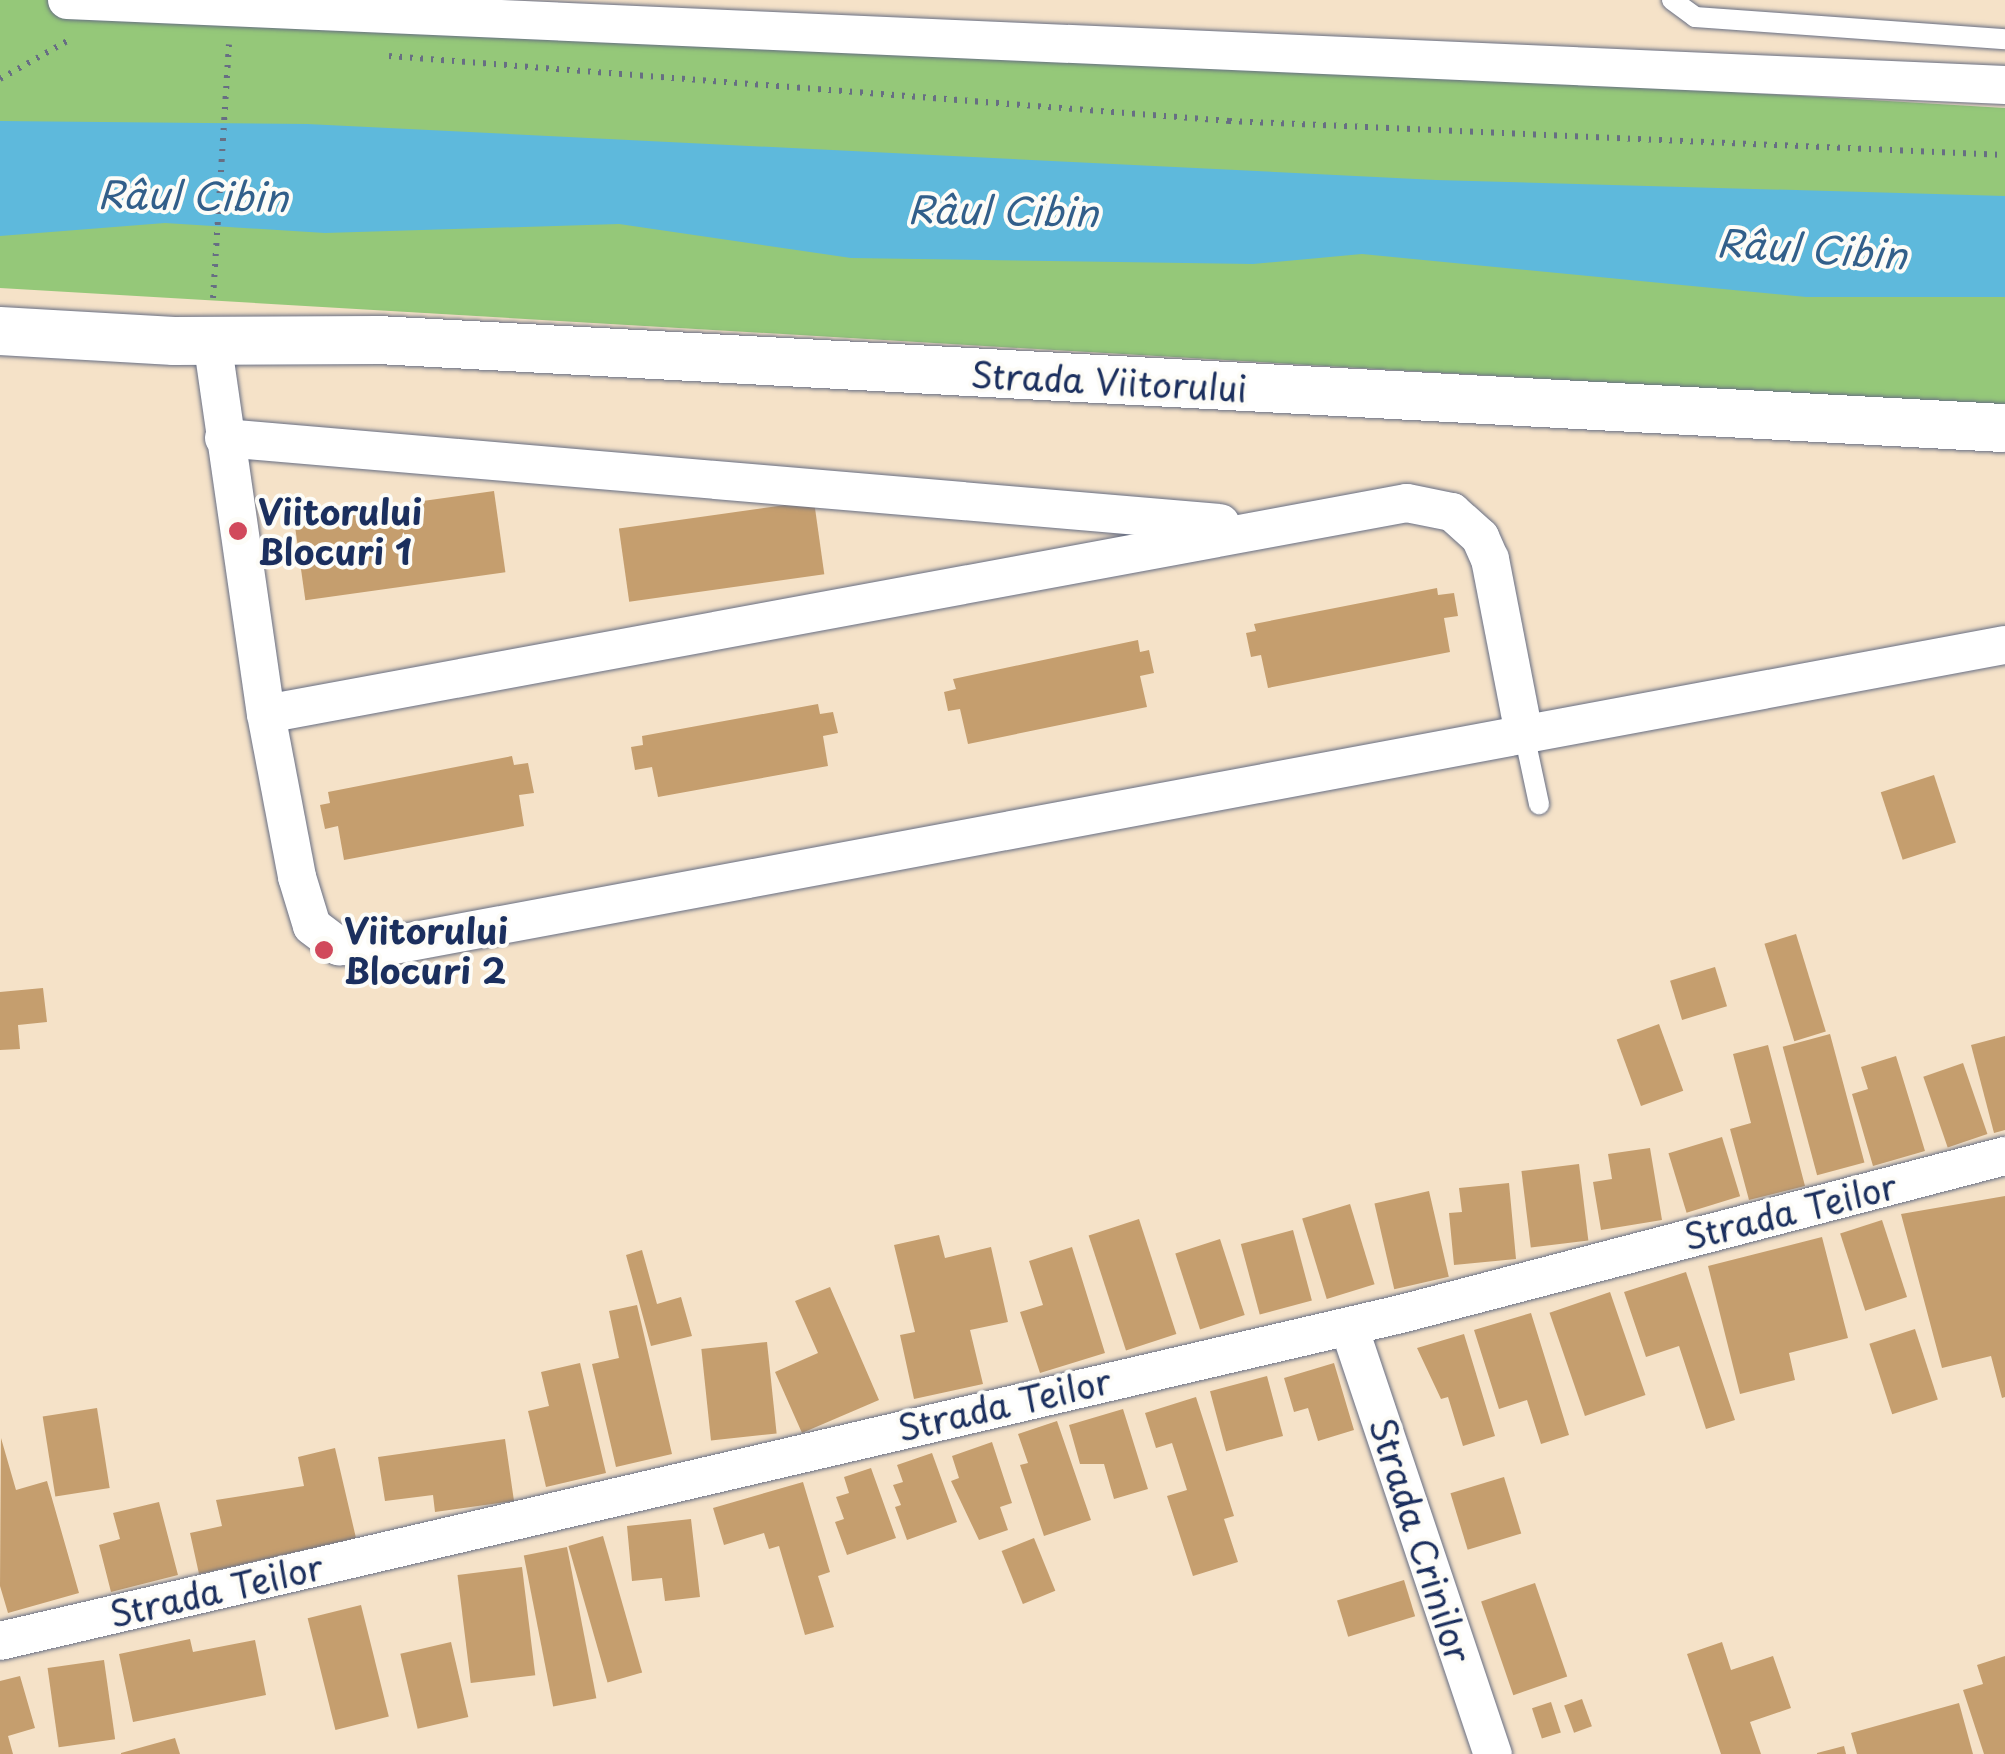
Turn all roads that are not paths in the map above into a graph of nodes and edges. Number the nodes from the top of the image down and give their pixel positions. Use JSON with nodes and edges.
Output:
{"nodes":[{"id":1,"x":67,"y":0,"type":"edge"},
{"id":2,"x":1672,"y":0,"type":"edge"},
{"id":3,"x":2005,"y":38,"type":"edge"},
{"id":4,"x":2005,"y":85,"type":"edge"},
{"id":5,"x":0,"y":331,"type":"edge"},
{"id":6,"x":212,"y":340,"type":"junction"},
{"id":7,"x":2005,"y":428,"type":"edge"},
{"id":8,"x":224,"y":438,"type":"junction"},
{"id":9,"x":1267,"y":527,"type":"junction"},
{"id":10,"x":2005,"y":645,"type":"edge"},
{"id":11,"x":266,"y":714,"type":"junction"},
{"id":12,"x":1524,"y":734,"type":"junction"},
{"id":13,"x":1539,"y":804,"type":"dead end"},
{"id":14,"x":2005,"y":1156,"type":"edge"},
{"id":15,"x":1349,"y":1326,"type":"junction"},
{"id":16,"x":0,"y":1640,"type":"edge"},
{"id":17,"x":1493,"y":1754,"type":"edge"}],
"edges":[{"from":1,"to":4,"type":"street"},
{"from":2,"to":3,"type":"lane"},
{"from":5,"to":6,"type":"street","name":"Strada Viitorului"},
{"from":6,"to":7,"type":"street","name":"Strada Viitorului"},
{"from":6,"to":8,"type":"street"},
{"from":8,"to":9,"type":"street"},
{"from":8,"to":11,"type":"street"},
{"from":9,"to":11,"type":"street"},
{"from":9,"to":12,"type":"street"},
{"from":10,"to":12,"type":"street"},
{"from":11,"to":12,"type":"street"},
{"from":12,"to":13,"type":"lane"},
{"from":14,"to":15,"type":"street","name":"Strada Teilor"},
{"from":15,"to":16,"type":"street","name":"Strada Teilor"},
{"from":15,"to":17,"type":"street","name":"Strada Crinilor"}]}
